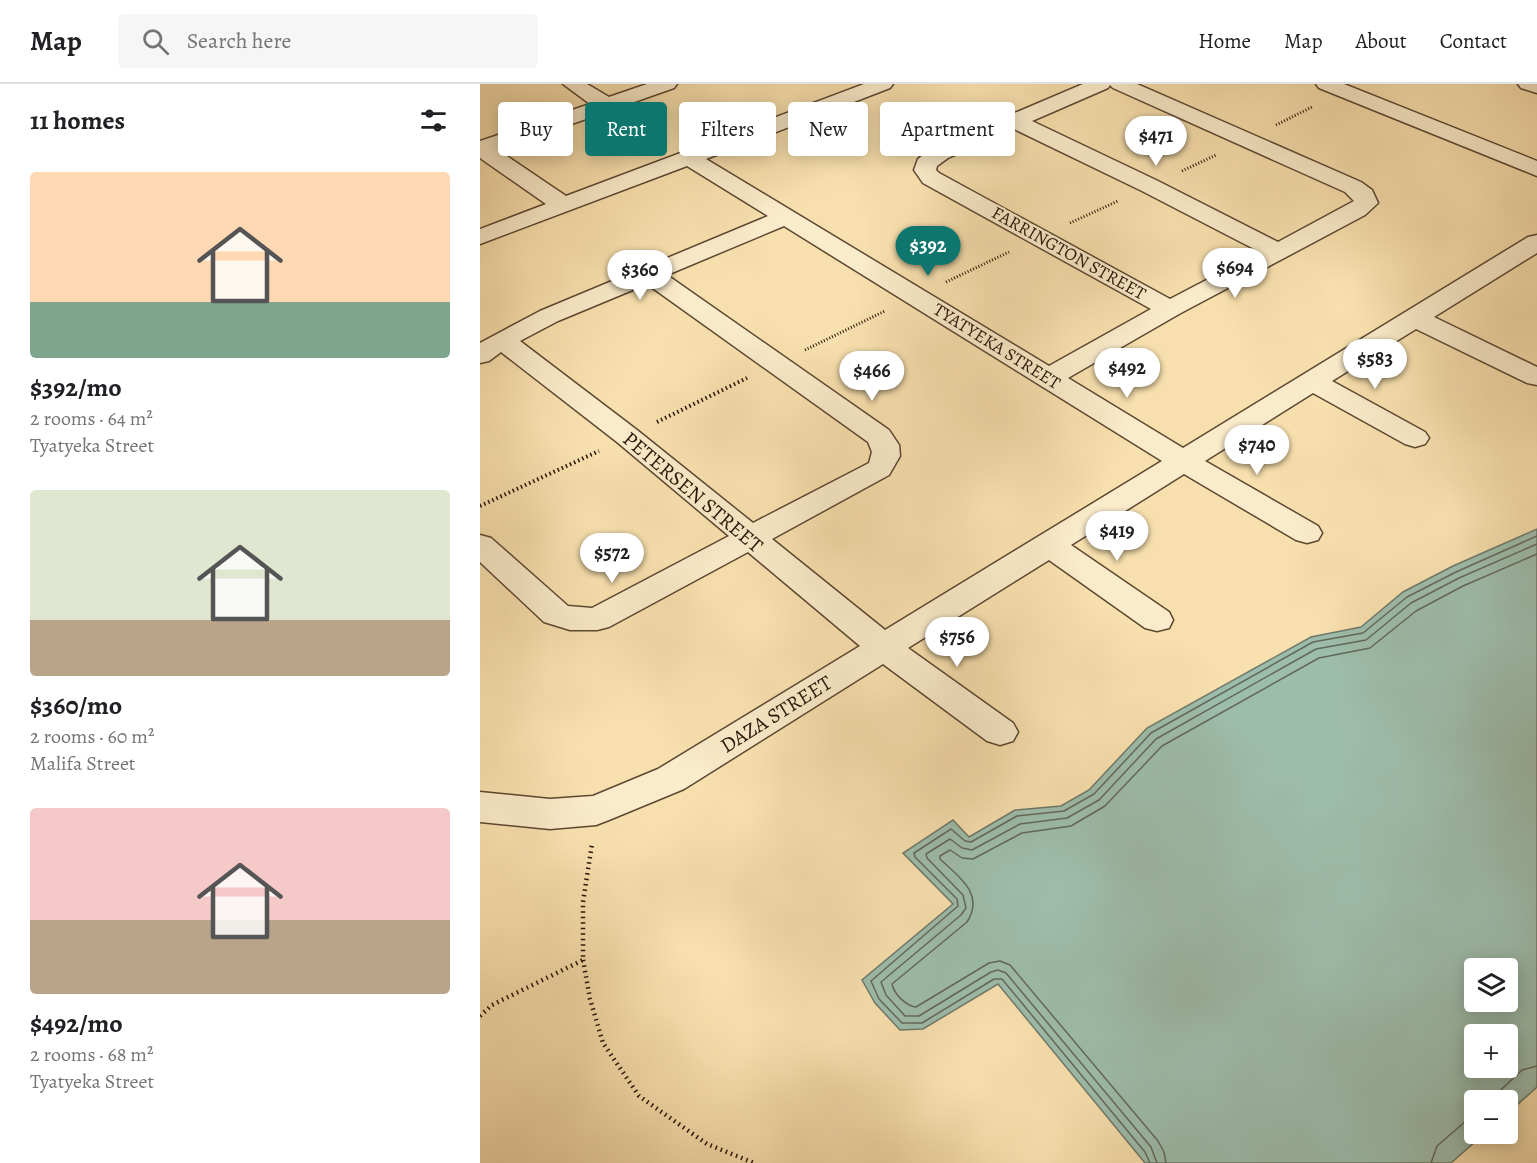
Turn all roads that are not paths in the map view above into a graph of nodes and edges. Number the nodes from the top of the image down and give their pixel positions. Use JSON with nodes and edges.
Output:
{"nodes":[{"id":1,"x":573,"y":84,"type":"edge"},
{"id":2,"x":667,"y":84,"type":"edge"},
{"id":3,"x":883,"y":84,"type":"edge"},
{"id":4,"x":1101,"y":84,"type":"edge"},
{"id":5,"x":1120,"y":84,"type":"edge"},
{"id":6,"x":1528,"y":84,"type":"edge"},
{"id":7,"x":1342,"y":86,"type":"edge"},
{"id":8,"x":1537,"y":87,"type":"edge"},
{"id":9,"x":602,"y":102,"type":"edge"},
{"id":10,"x":616,"y":102,"type":"edge"},
{"id":11,"x":585,"y":112,"type":"edge"},
{"id":12,"x":1015,"y":121,"type":"edge"},
{"id":13,"x":1015,"y":121,"type":"edge"},
{"id":14,"x":480,"y":148,"type":"edge"},
{"id":15,"x":936,"y":156,"type":"edge"},
{"id":16,"x":689,"y":158,"type":"junction"},
{"id":17,"x":1537,"y":169,"type":"edge"},
{"id":18,"x":563,"y":206,"type":"junction"},
{"id":19,"x":785,"y":217,"type":"junction"},
{"id":20,"x":480,"y":237,"type":"edge"},
{"id":21,"x":1279,"y":252,"type":"junction"},
{"id":22,"x":1530,"y":254,"type":"edge"},
{"id":23,"x":649,"y":274,"type":"junction"},
{"id":24,"x":1170,"y":309,"type":"junction"},
{"id":25,"x":1415,"y":318,"type":"junction"},
{"id":26,"x":491,"y":348,"type":"edge"},
{"id":27,"x":1537,"y":377,"type":"edge"},
{"id":28,"x":1047,"y":378,"type":"junction"},
{"id":29,"x":1313,"y":381,"type":"junction"},
{"id":30,"x":1415,"y":438,"type":"dead end"},
{"id":31,"x":1183,"y":460,"type":"junction"},
{"id":32,"x":1307,"y":532,"type":"dead end"},
{"id":33,"x":750,"y":539,"type":"junction"},
{"id":34,"x":480,"y":545,"type":"edge"},
{"id":35,"x":1049,"y":545,"type":"junction"},
{"id":36,"x":1157,"y":620,"type":"dead end"},
{"id":37,"x":883,"y":647,"type":"junction"},
{"id":38,"x":1000,"y":732,"type":"dead end"},
{"id":39,"x":480,"y":807,"type":"edge"}],
"edges":[{"from":1,"to":9,"type":"street"},
{"from":2,"to":10,"type":"street"},
{"from":3,"to":16,"type":"street"},
{"from":4,"to":12,"type":"street","name":"FARRINGTON STREET"},
{"from":5,"to":21,"type":"street"},
{"from":6,"to":8,"type":"street"},
{"from":7,"to":17,"type":"street"},
{"from":11,"to":14,"type":"street"},
{"from":13,"to":21,"type":"street"},
{"from":14,"to":18,"type":"street"},
{"from":15,"to":24,"type":"street","name":"FARRINGTON STREET"},
{"from":16,"to":18,"type":"street"},
{"from":16,"to":19,"type":"street","name":"TYATYEKA STREET"},
{"from":18,"to":20,"type":"street"},
{"from":19,"to":23,"type":"street"},
{"from":19,"to":28,"type":"street","name":"TYATYEKA STREET"},
{"from":21,"to":24,"type":"street"},
{"from":22,"to":25,"type":"street","name":"DAZA STREET"},
{"from":23,"to":26,"type":"street"},
{"from":23,"to":33,"type":"street"},
{"from":24,"to":28,"type":"street"},
{"from":25,"to":27,"type":"street"},
{"from":25,"to":29,"type":"street","name":"DAZA STREET"},
{"from":26,"to":33,"type":"street","name":"PETERSEN STREET"},
{"from":28,"to":31,"type":"street","name":"TYATYEKA STREET"},
{"from":29,"to":30,"type":"street"},
{"from":29,"to":31,"type":"street","name":"DAZA STREET"},
{"from":31,"to":32,"type":"street","name":"TYATYEKA STREET"},
{"from":31,"to":35,"type":"street","name":"DAZA STREET"},
{"from":33,"to":34,"type":"street"},
{"from":33,"to":37,"type":"street","name":"PETERSEN STREET"},
{"from":35,"to":36,"type":"street"},
{"from":35,"to":37,"type":"street","name":"DAZA STREET"},
{"from":37,"to":38,"type":"street","name":"PETERSEN STREET"},
{"from":37,"to":39,"type":"street","name":"DAZA STREET"}]}
